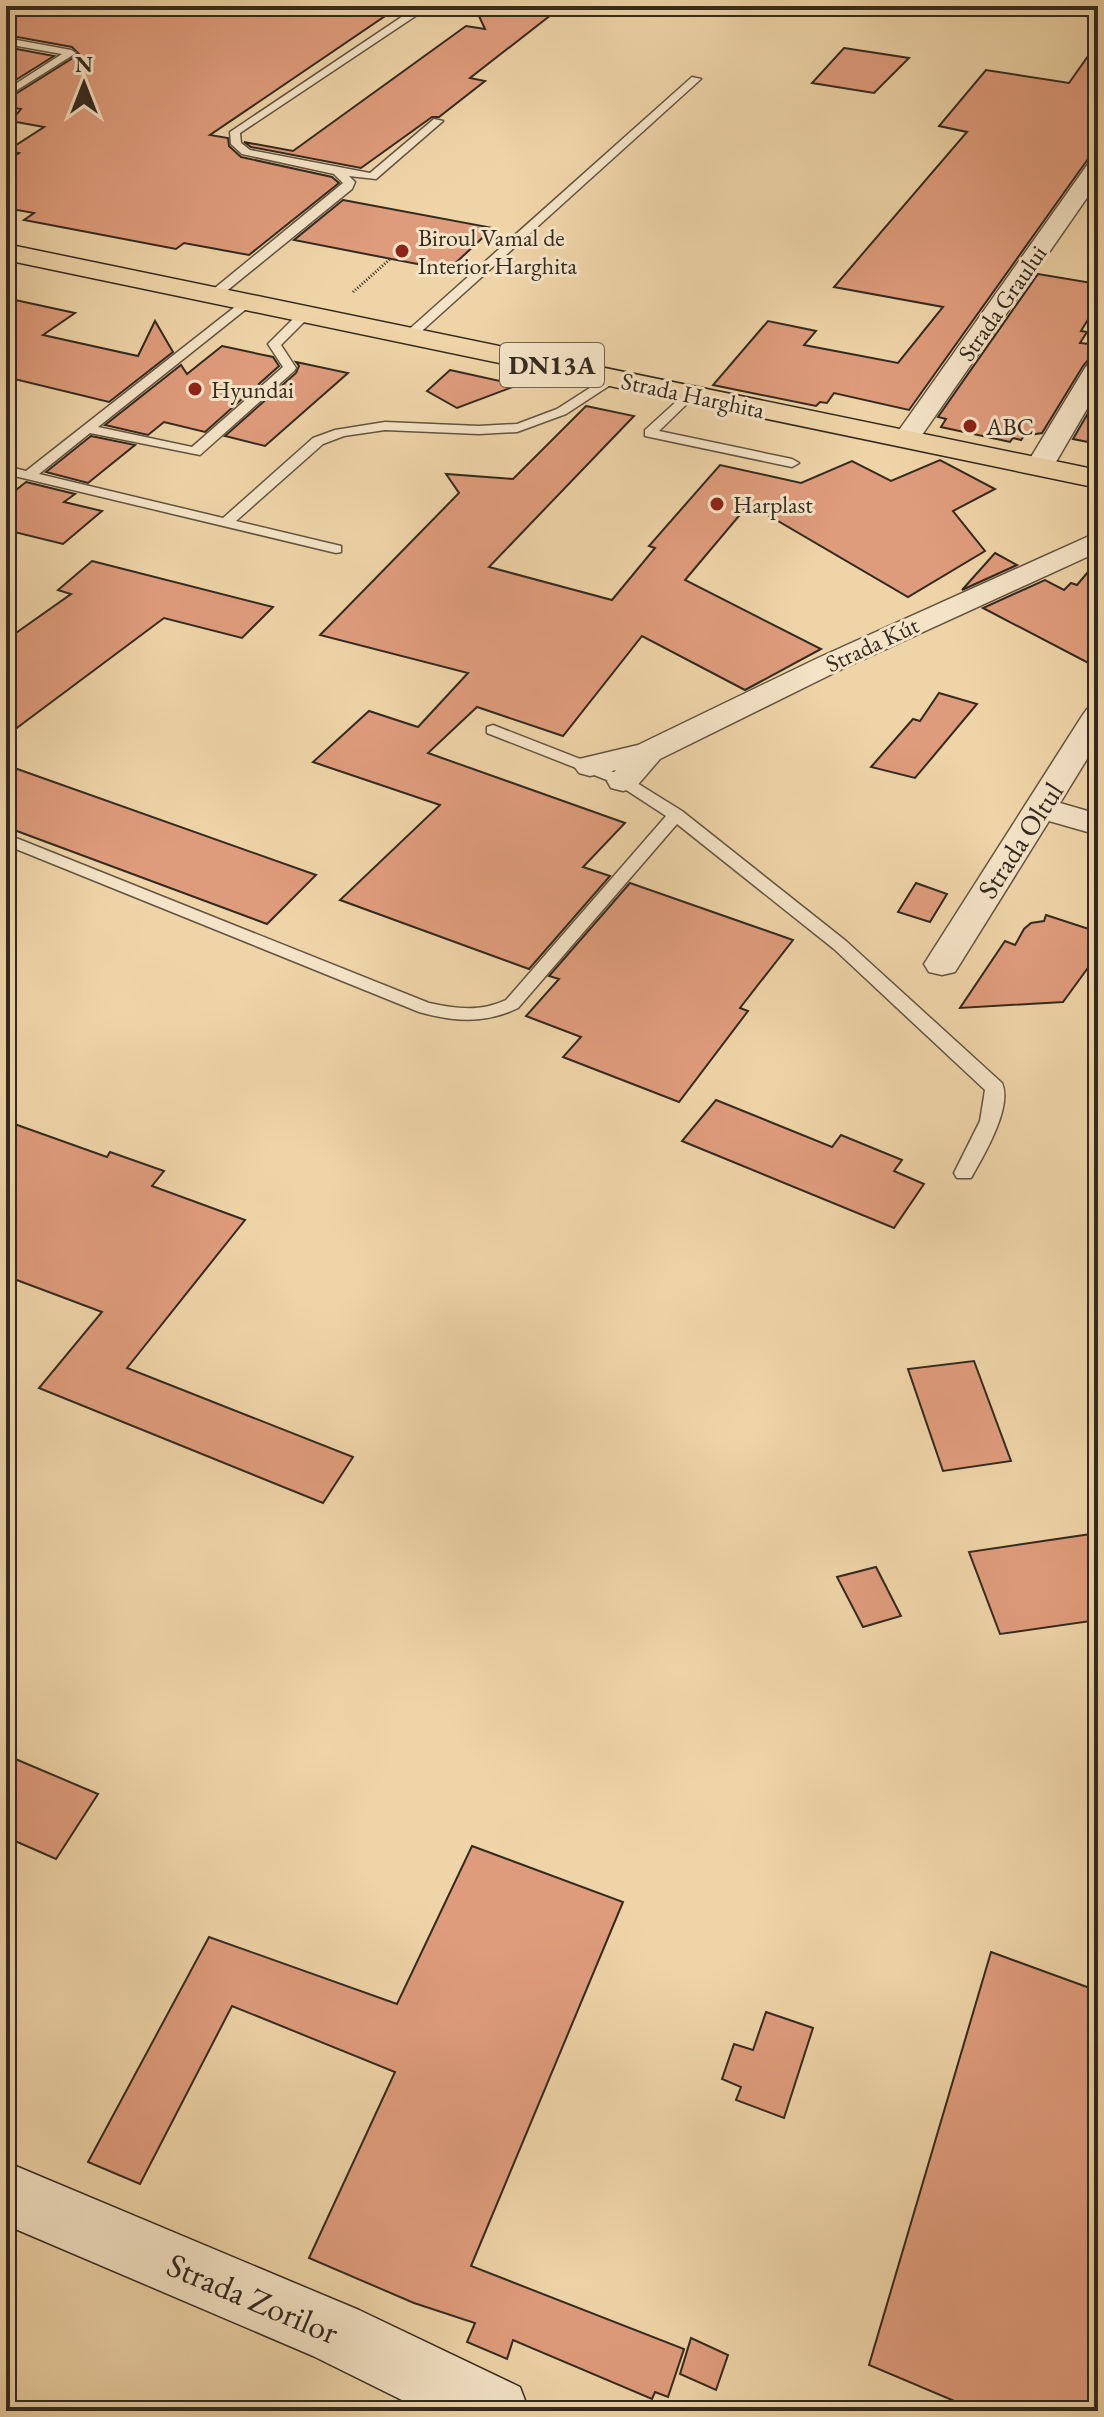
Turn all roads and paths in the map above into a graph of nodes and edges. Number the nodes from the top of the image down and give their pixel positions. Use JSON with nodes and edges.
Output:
{"nodes":[{"id":1,"x":387,"y":6,"type":"edge"},
{"id":2,"x":6,"y":41,"type":"edge"},
{"id":3,"x":696,"y":79,"type":"dead end"},
{"id":4,"x":6,"y":94,"type":"edge"},
{"id":5,"x":438,"y":121,"type":"dead end"},
{"id":6,"x":1098,"y":166,"type":"edge"},
{"id":7,"x":326,"y":169,"type":"junction"},
{"id":8,"x":372,"y":177,"type":"junction"},
{"id":9,"x":348,"y":187,"type":"junction"},
{"id":10,"x":6,"y":252,"type":"edge"},
{"id":11,"x":390,"y":259,"type":"dead end"},
{"id":12,"x":353,"y":292,"type":"dead end"},
{"id":13,"x":214,"y":295,"type":"junction"},
{"id":14,"x":249,"y":302,"type":"junction"},
{"id":15,"x":305,"y":314,"type":"junction"},
{"id":16,"x":409,"y":336,"type":"junction"},
{"id":17,"x":1098,"y":368,"type":"edge"},
{"id":18,"x":615,"y":378,"type":"junction"},
{"id":19,"x":689,"y":394,"type":"junction"},
{"id":20,"x":89,"y":429,"type":"junction"},
{"id":21,"x":906,"y":439,"type":"junction"},
{"id":22,"x":792,"y":463,"type":"dead end"},
{"id":23,"x":1039,"y":467,"type":"junction"},
{"id":24,"x":6,"y":470,"type":"edge"},
{"id":25,"x":29,"y":475,"type":"junction"},
{"id":26,"x":1098,"y":479,"type":"edge"},
{"id":27,"x":226,"y":522,"type":"junction"},
{"id":28,"x":1098,"y":541,"type":"edge"},
{"id":29,"x":336,"y":549,"type":"dead end"},
{"id":30,"x":1098,"y":716,"type":"edge"},
{"id":31,"x":493,"y":730,"type":"dead end"},
{"id":32,"x":649,"y":752,"type":"junction"},
{"id":33,"x":590,"y":766,"type":"junction"},
{"id":34,"x":623,"y":781,"type":"junction"},
{"id":35,"x":1042,"y":808,"type":"junction"},
{"id":36,"x":676,"y":815,"type":"junction"},
{"id":37,"x":1098,"y":825,"type":"edge"},
{"id":38,"x":6,"y":839,"type":"edge"},
{"id":39,"x":942,"y":964,"type":"dead end"},
{"id":40,"x":964,"y":1173,"type":"dead end"},
{"id":41,"x":6,"y":2193,"type":"edge"},
{"id":42,"x":496,"y":2411,"type":"edge"}],
"edges":[{"from":1,"to":7,"type":"lane"},
{"from":2,"to":4,"type":"lane"},
{"from":3,"to":16,"type":"lane"},
{"from":5,"to":8,"type":"lane"},
{"from":6,"to":21,"type":"street","name":"Strada Graului"},
{"from":7,"to":8,"type":"lane"},
{"from":7,"to":9,"type":"lane"},
{"from":8,"to":9,"type":"lane"},
{"from":9,"to":13,"type":"lane"},
{"from":10,"to":13,"type":"main road","name":"Strada Harghita","number":"DN13A"},
{"from":11,"to":12,"type":"path"},
{"from":13,"to":14,"type":"main road","name":"Strada Harghita","number":"DN13A"},
{"from":14,"to":15,"type":"main road","name":"Strada Harghita","number":"DN13A"},
{"from":14,"to":20,"type":"lane"},
{"from":15,"to":16,"type":"main road","name":"Strada Harghita","number":"DN13A"},
{"from":15,"to":20,"type":"lane"},
{"from":16,"to":18,"type":"main road","name":"Strada Harghita","number":"DN13A"},
{"from":17,"to":23,"type":"street"},
{"from":18,"to":19,"type":"main road","name":"Strada Harghita","number":"DN13A"},
{"from":18,"to":27,"type":"lane"},
{"from":19,"to":21,"type":"main road","name":"Strada Harghita","number":"DN13A"},
{"from":19,"to":22,"type":"lane"},
{"from":20,"to":25,"type":"lane"},
{"from":21,"to":23,"type":"main road","name":"Strada Harghita","number":"DN13A"},
{"from":23,"to":26,"type":"main road","name":"Strada Harghita","number":"DN13A"},
{"from":24,"to":25,"type":"lane"},
{"from":25,"to":27,"type":"lane"},
{"from":27,"to":29,"type":"lane"},
{"from":28,"to":32,"type":"street","name":"Strada Kút"},
{"from":30,"to":35,"type":"street","name":"Strada Oltul"},
{"from":31,"to":33,"type":"lane"},
{"from":32,"to":33,"type":"street","name":"Strada Kút"},
{"from":32,"to":34,"type":"street","name":"Strada Kút"},
{"from":33,"to":34,"type":"lane"},
{"from":34,"to":36,"type":"lane"},
{"from":35,"to":37,"type":"street"},
{"from":35,"to":39,"type":"street","name":"Strada Oltul"},
{"from":36,"to":38,"type":"lane"},
{"from":36,"to":40,"type":"lane"},
{"from":41,"to":42,"type":"street","name":"Strada Zorilor"}]}
